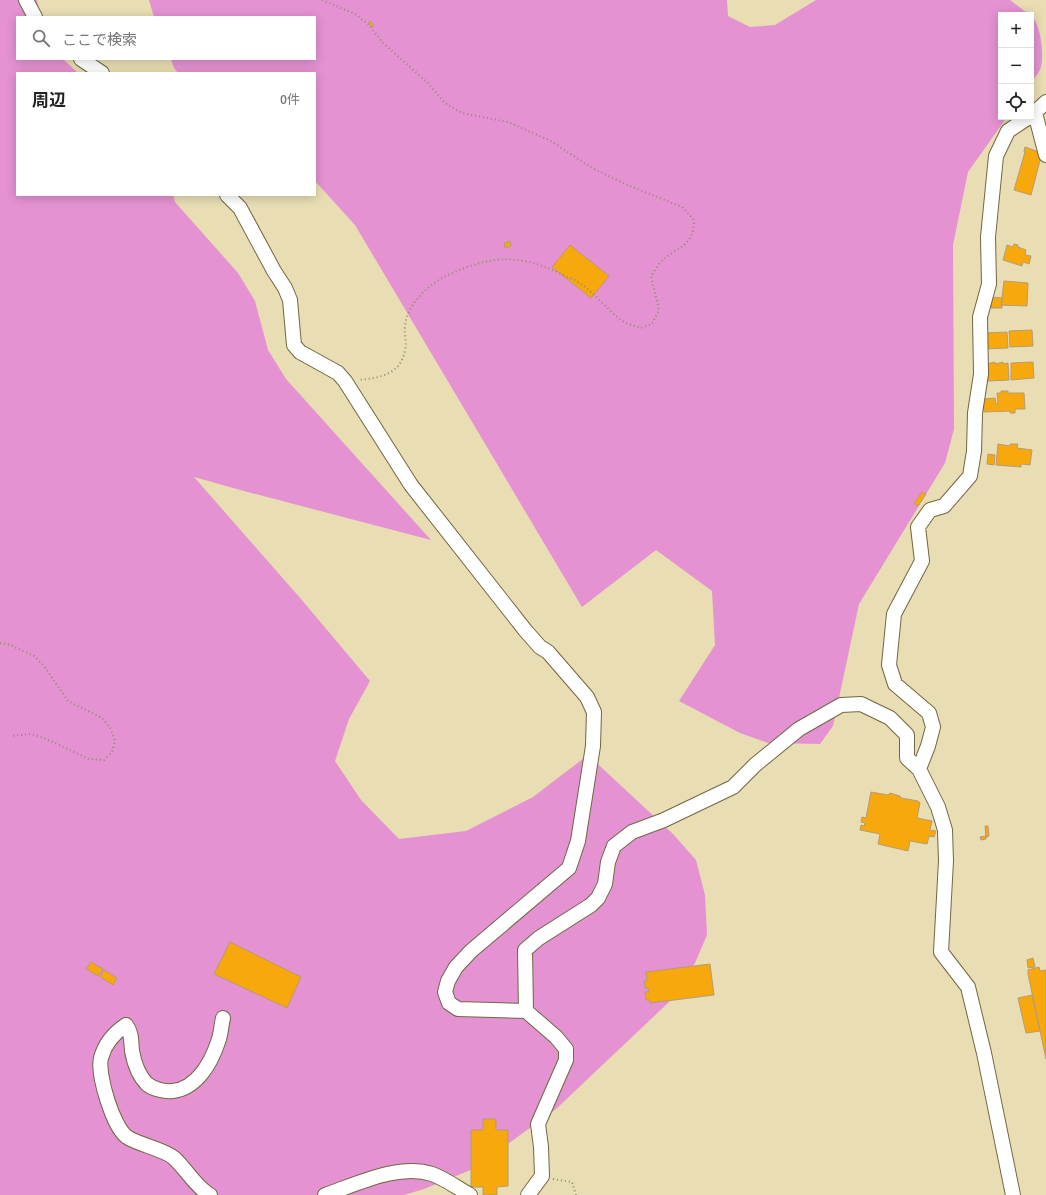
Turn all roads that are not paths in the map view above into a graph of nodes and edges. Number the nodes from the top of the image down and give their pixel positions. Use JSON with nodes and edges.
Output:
{"nodes":[{"id":1,"x":26,"y":0,"type":"edge"},
{"id":2,"x":34,"y":16,"type":"edge"},
{"id":3,"x":82,"y":60,"type":"edge"},
{"id":4,"x":100,"y":72,"type":"edge"},
{"id":5,"x":1046,"y":102,"type":"edge"},
{"id":6,"x":1034,"y":113,"type":"edge"},
{"id":7,"x":1024,"y":120,"type":"edge"},
{"id":8,"x":1034,"y":120,"type":"edge"},
{"id":9,"x":1046,"y":155,"type":"edge"},
{"id":10,"x":228,"y":196,"type":"edge"},
{"id":11,"x":919,"y":769,"type":"junction"},
{"id":12,"x":526,"y":1011,"type":"junction"},
{"id":13,"x":223,"y":1018,"type":"dead end"},
{"id":14,"x":210,"y":1195,"type":"edge"},
{"id":15,"x":325,"y":1195,"type":"edge"},
{"id":16,"x":470,"y":1195,"type":"edge"},
{"id":17,"x":528,"y":1195,"type":"edge"},
{"id":18,"x":1013,"y":1195,"type":"edge"}],
"edges":[{"from":1,"to":2,"type":"street"},
{"from":3,"to":4,"type":"street"},
{"from":5,"to":6,"type":"street"},
{"from":7,"to":11,"type":"street"},
{"from":8,"to":9,"type":"street"},
{"from":10,"to":12,"type":"street"},
{"from":11,"to":12,"type":"street"},
{"from":11,"to":18,"type":"street"},
{"from":12,"to":17,"type":"street"},
{"from":13,"to":14,"type":"street"},
{"from":15,"to":16,"type":"street"}]}
